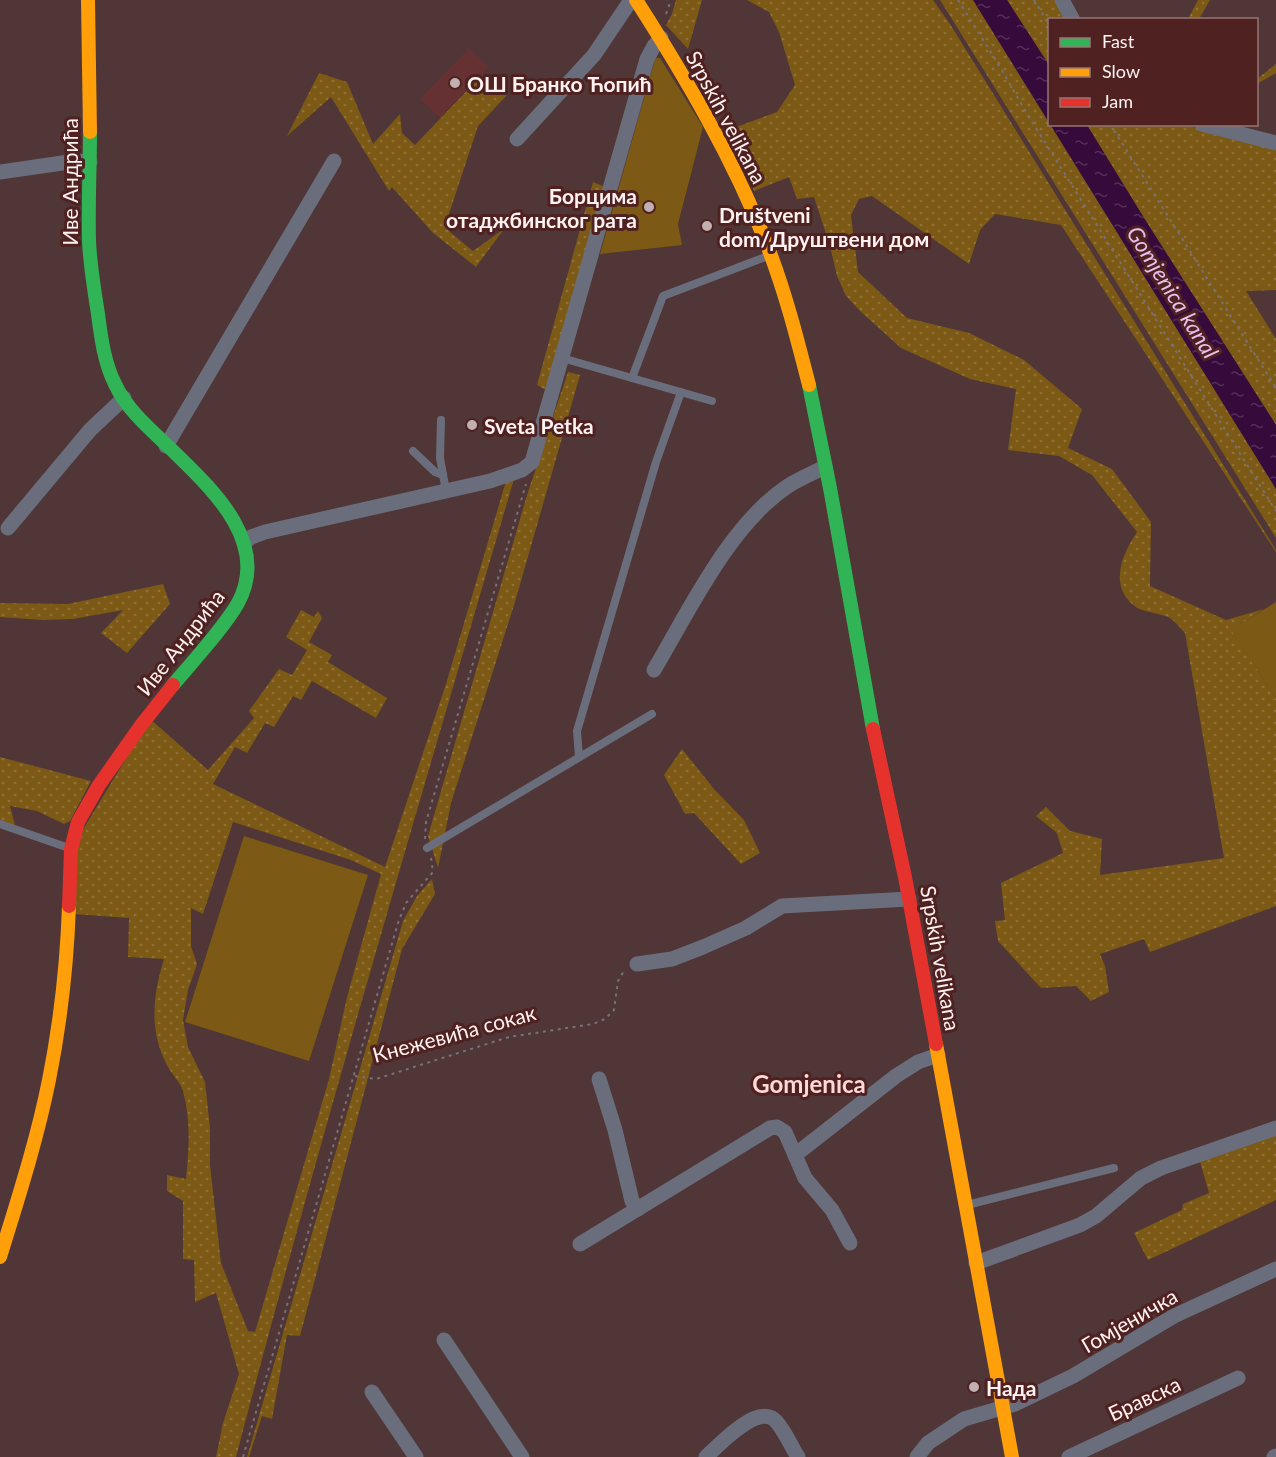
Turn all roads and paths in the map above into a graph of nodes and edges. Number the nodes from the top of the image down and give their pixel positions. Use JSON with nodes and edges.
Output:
{"nodes":[{"id":1,"x":88,"y":0,"type":"edge"},
{"id":2,"x":631,"y":0,"type":"edge"},
{"id":3,"x":636,"y":0,"type":"edge"},
{"id":4,"x":958,"y":0,"type":"edge"},
{"id":5,"x":1034,"y":0,"type":"edge"},
{"id":6,"x":1062,"y":0,"type":"edge"},
{"id":7,"x":1073,"y":18,"type":"edge"},
{"id":8,"x":1048,"y":23,"type":"edge"},
{"id":9,"x":661,"y":39,"type":"junction"},
{"id":10,"x":1111,"y":126,"type":"edge"},
{"id":11,"x":1210,"y":126,"type":"edge"},
{"id":12,"x":517,"y":139,"type":"dead end"},
{"id":13,"x":1276,"y":143,"type":"edge"},
{"id":14,"x":334,"y":161,"type":"dead end"},
{"id":15,"x":90,"y":162,"type":"junction"},
{"id":16,"x":0,"y":172,"type":"edge"},
{"id":17,"x":770,"y":255,"type":"junction"},
{"id":18,"x":562,"y":358,"type":"junction"},
{"id":19,"x":632,"y":378,"type":"junction"},
{"id":20,"x":1276,"y":388,"type":"edge"},
{"id":21,"x":681,"y":392,"type":"junction"},
{"id":22,"x":124,"y":398,"type":"junction"},
{"id":23,"x":712,"y":401,"type":"dead end"},
{"id":24,"x":441,"y":420,"type":"dead end"},
{"id":25,"x":166,"y":446,"type":"junction"},
{"id":26,"x":413,"y":451,"type":"dead end"},
{"id":27,"x":825,"y":467,"type":"junction"},
{"id":28,"x":443,"y":475,"type":"junction"},
{"id":29,"x":525,"y":485,"type":"dead end"},
{"id":30,"x":446,"y":491,"type":"junction"},
{"id":31,"x":1276,"y":511,"type":"edge"},
{"id":32,"x":8,"y":528,"type":"dead end"},
{"id":33,"x":244,"y":543,"type":"junction"},
{"id":34,"x":654,"y":670,"type":"dead end"},
{"id":35,"x":652,"y":714,"type":"dead end"},
{"id":36,"x":579,"y":757,"type":"junction"},
{"id":37,"x":0,"y":824,"type":"edge"},
{"id":38,"x":427,"y":848,"type":"junction"},
{"id":39,"x":70,"y":849,"type":"junction"},
{"id":40,"x":909,"y":899,"type":"junction"},
{"id":41,"x":637,"y":964,"type":"joint"},
{"id":42,"x":938,"y":1055,"type":"junction"},
{"id":43,"x":354,"y":1076,"type":"junction"},
{"id":44,"x":599,"y":1079,"type":"dead end"},
{"id":45,"x":1276,"y":1128,"type":"edge"},
{"id":46,"x":795,"y":1155,"type":"junction"},
{"id":47,"x":1114,"y":1168,"type":"dead end"},
{"id":48,"x":966,"y":1205,"type":"junction"},
{"id":49,"x":638,"y":1209,"type":"junction"},
{"id":50,"x":850,"y":1243,"type":"dead end"},
{"id":51,"x":580,"y":1244,"type":"dead end"},
{"id":52,"x":0,"y":1257,"type":"edge"},
{"id":53,"x":976,"y":1263,"type":"junction"},
{"id":54,"x":1276,"y":1269,"type":"edge"},
{"id":55,"x":444,"y":1340,"type":"dead end"},
{"id":56,"x":1238,"y":1378,"type":"dead end"},
{"id":57,"x":372,"y":1392,"type":"dead end"},
{"id":58,"x":1002,"y":1407,"type":"junction"},
{"id":59,"x":243,"y":1457,"type":"edge"},
{"id":60,"x":416,"y":1457,"type":"edge"},
{"id":61,"x":522,"y":1457,"type":"edge"},
{"id":62,"x":706,"y":1457,"type":"edge"},
{"id":63,"x":798,"y":1457,"type":"edge"},
{"id":64,"x":917,"y":1457,"type":"edge"},
{"id":65,"x":1012,"y":1457,"type":"edge"},
{"id":66,"x":1069,"y":1457,"type":"edge"}],
"edges":[{"from":1,"to":15,"type":"main road","name":"Иве Андрића"},
{"from":2,"to":12,"type":"street"},
{"from":3,"to":9,"type":"main road","name":"Srpskih velikana"},
{"from":4,"to":31,"type":"path"},
{"from":5,"to":8,"type":"path"},
{"from":6,"to":7,"type":"street"},
{"from":9,"to":17,"type":"main road","name":"Srpskih velikana"},
{"from":9,"to":18,"type":"street"},
{"from":10,"to":20,"type":"path"},
{"from":11,"to":13,"type":"street"},
{"from":14,"to":25,"type":"street"},
{"from":15,"to":16,"type":"street"},
{"from":15,"to":22,"type":"main road","name":"Иве Андрића"},
{"from":17,"to":19,"type":"lane"},
{"from":17,"to":27,"type":"main road","name":"Srpskih velikana"},
{"from":18,"to":19,"type":"lane"},
{"from":18,"to":30,"type":"street"},
{"from":19,"to":21,"type":"lane"},
{"from":21,"to":23,"type":"lane"},
{"from":21,"to":36,"type":"lane"},
{"from":22,"to":25,"type":"main road","name":"Иве Андрића"},
{"from":22,"to":32,"type":"street"},
{"from":24,"to":28,"type":"lane"},
{"from":25,"to":33,"type":"main road","name":"Иве Андрића"},
{"from":26,"to":28,"type":"lane"},
{"from":27,"to":34,"type":"street"},
{"from":27,"to":40,"type":"main road","name":"Srpskih velikana"},
{"from":28,"to":30,"type":"lane"},
{"from":29,"to":38,"type":"path"},
{"from":30,"to":33,"type":"street"},
{"from":33,"to":39,"type":"main road","name":"Иве Андрића"},
{"from":35,"to":36,"type":"lane"},
{"from":36,"to":38,"type":"lane"},
{"from":37,"to":39,"type":"lane"},
{"from":38,"to":43,"type":"path"},
{"from":39,"to":52,"type":"main road","name":"Иве Андрића"},
{"from":40,"to":41,"type":"street"},
{"from":40,"to":42,"type":"main road","name":"Srpskih velikana"},
{"from":41,"to":43,"type":"path","name":"Кнежевића сокак"},
{"from":42,"to":46,"type":"street"},
{"from":42,"to":48,"type":"main road","name":"Srpskih velikana"},
{"from":43,"to":59,"type":"path"},
{"from":44,"to":49,"type":"street"},
{"from":45,"to":53,"type":"street"},
{"from":46,"to":49,"type":"street"},
{"from":46,"to":50,"type":"street"},
{"from":47,"to":48,"type":"lane"},
{"from":48,"to":53,"type":"main road","name":"Srpskih velikana"},
{"from":49,"to":51,"type":"street"},
{"from":53,"to":58,"type":"main road","name":"Srpskih velikana"},
{"from":54,"to":58,"type":"street","name":"Гомјеничка"},
{"from":55,"to":61,"type":"street"},
{"from":56,"to":66,"type":"street","name":"Бравска"},
{"from":57,"to":60,"type":"street"},
{"from":58,"to":64,"type":"street","name":"Гомјеничка"},
{"from":58,"to":65,"type":"main road","name":"Srpskih velikana"},
{"from":62,"to":63,"type":"street"}]}
